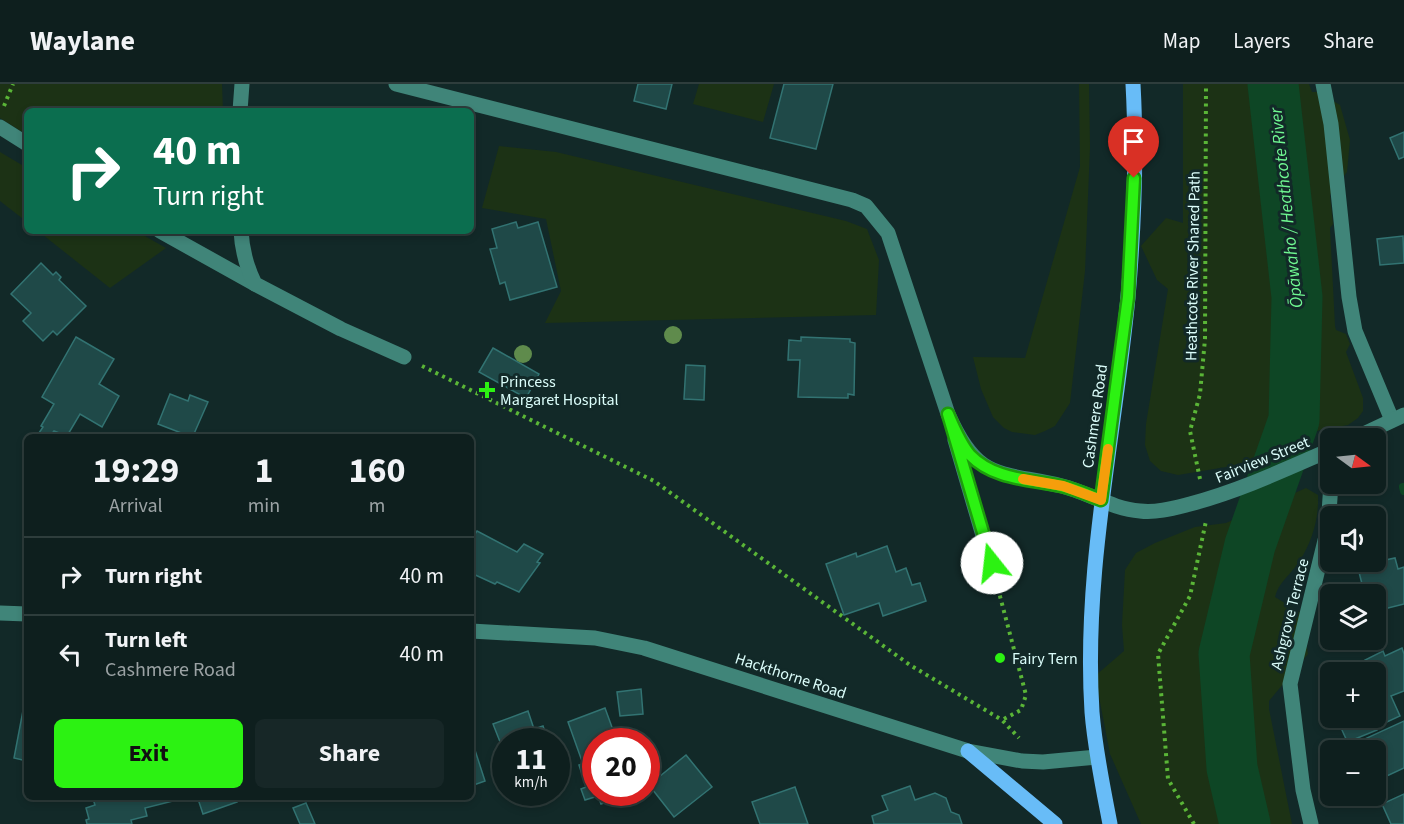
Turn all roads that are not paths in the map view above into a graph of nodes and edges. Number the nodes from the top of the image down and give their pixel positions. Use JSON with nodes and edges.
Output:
{"nodes":[{"id":1,"x":242,"y":84,"type":"edge"},
{"id":2,"x":396,"y":84,"type":"edge"},
{"id":3,"x":1133,"y":84,"type":"edge"},
{"id":4,"x":1323,"y":84,"type":"edge"},
{"id":5,"x":240,"y":108,"type":"edge"},
{"id":6,"x":0,"y":127,"type":"edge"},
{"id":7,"x":24,"y":142,"type":"edge"},
{"id":8,"x":165,"y":234,"type":"edge"},
{"id":9,"x":242,"y":234,"type":"edge"},
{"id":10,"x":255,"y":284,"type":"junction"},
{"id":11,"x":404,"y":357,"type":"road end"},
{"id":12,"x":948,"y":414,"type":"junction"},
{"id":13,"x":1398,"y":418,"type":"edge"},
{"id":14,"x":1376,"y":428,"type":"edge"},
{"id":15,"x":1320,"y":455,"type":"edge"},
{"id":16,"x":1330,"y":494,"type":"edge"},
{"id":17,"x":1101,"y":500,"type":"junction"},
{"id":18,"x":992,"y":563,"type":"road end"},
{"id":19,"x":0,"y":614,"type":"edge"},
{"id":20,"x":24,"y":615,"type":"edge"},
{"id":21,"x":474,"y":631,"type":"edge"},
{"id":22,"x":968,"y":751,"type":"junction"},
{"id":23,"x":1097,"y":757,"type":"junction"},
{"id":24,"x":1055,"y":824,"type":"edge"},
{"id":25,"x":1110,"y":824,"type":"edge"},
{"id":26,"x":1311,"y":824,"type":"edge"}],
"edges":[{"from":1,"to":5,"type":"street"},
{"from":2,"to":12,"type":"street"},
{"from":3,"to":17,"type":"main road","name":"Cashmere Road"},
{"from":4,"to":13,"type":"street"},
{"from":6,"to":7,"type":"street"},
{"from":8,"to":10,"type":"street"},
{"from":9,"to":10,"type":"street"},
{"from":10,"to":11,"type":"street"},
{"from":12,"to":17,"type":"street","name":"Fairview Street"},
{"from":12,"to":18,"type":"street"},
{"from":13,"to":14,"type":"street"},
{"from":15,"to":17,"type":"street","name":"Fairview Street"},
{"from":16,"to":26,"type":"street","name":"Ashgrove Terrace"},
{"from":17,"to":23,"type":"main road","name":"Cashmere Road"},
{"from":19,"to":20,"type":"street"},
{"from":21,"to":22,"type":"street","name":"Hackthorne Road"},
{"from":22,"to":23,"type":"street","name":"Hackthorne Road"},
{"from":22,"to":24,"type":"main road"},
{"from":23,"to":25,"type":"main road","name":"Cashmere Road"}]}
